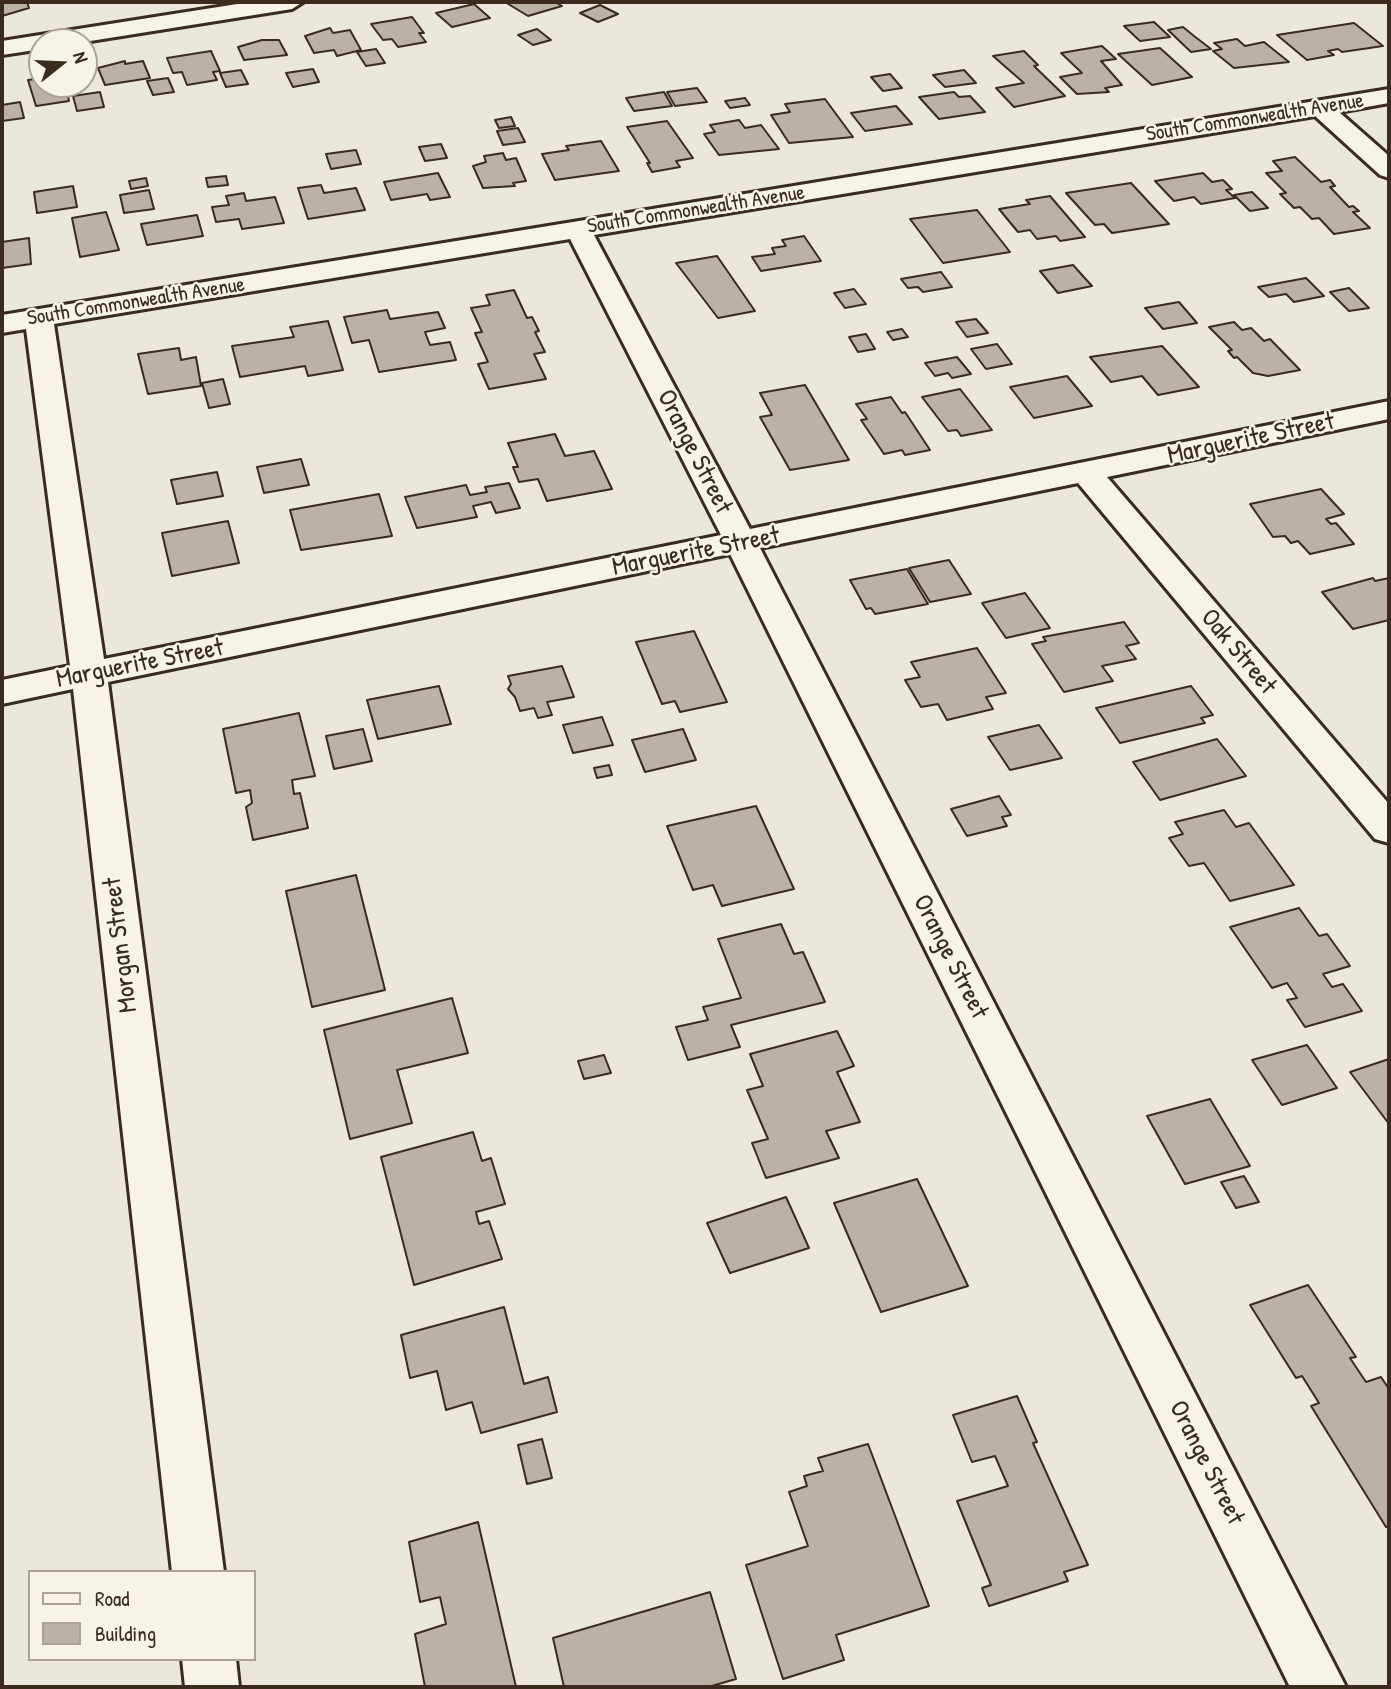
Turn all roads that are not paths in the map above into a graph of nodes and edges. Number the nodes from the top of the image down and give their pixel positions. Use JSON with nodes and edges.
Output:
{"nodes":[{"id":1,"x":292,"y":2,"type":"edge"},
{"id":2,"x":2,"y":48,"type":"edge"},
{"id":3,"x":1389,"y":96,"type":"edge"},
{"id":4,"x":1320,"y":107,"type":"junction"},
{"id":5,"x":1389,"y":170,"type":"edge"},
{"id":6,"x":578,"y":229,"type":"junction"},
{"id":7,"x":20,"y":321,"type":"edge"},
{"id":8,"x":1389,"y":410,"type":"edge"},
{"id":9,"x":1087,"y":474,"type":"junction"},
{"id":10,"x":741,"y":542,"type":"junction"},
{"id":11,"x":89,"y":674,"type":"junction"},
{"id":12,"x":2,"y":692,"type":"edge"},
{"id":13,"x":1389,"y":829,"type":"edge"},
{"id":14,"x":198,"y":1570,"type":"edge"},
{"id":15,"x":209,"y":1661,"type":"edge"},
{"id":16,"x":212,"y":1687,"type":"edge"},
{"id":17,"x":1319,"y":1687,"type":"edge"}],
"edges":[{"from":1,"to":2,"type":"street"},
{"from":3,"to":4,"type":"street","name":"South Commonwealth Avenue"},
{"from":4,"to":5,"type":"street"},
{"from":4,"to":6,"type":"street","name":"South Commonwealth Avenue"},
{"from":6,"to":7,"type":"street","name":"South Commonwealth Avenue"},
{"from":6,"to":10,"type":"street","name":"Orange Street"},
{"from":7,"to":11,"type":"street","name":"Morgan Street"},
{"from":8,"to":9,"type":"street","name":"Marguerite Street"},
{"from":9,"to":10,"type":"street","name":"Marguerite Street"},
{"from":9,"to":13,"type":"street","name":"Oak Street"},
{"from":10,"to":11,"type":"street","name":"Marguerite Street"},
{"from":10,"to":17,"type":"street","name":"Orange Street"},
{"from":11,"to":12,"type":"street","name":"Marguerite Street"},
{"from":11,"to":14,"type":"street","name":"Morgan Street"},
{"from":15,"to":16,"type":"street"}]}
